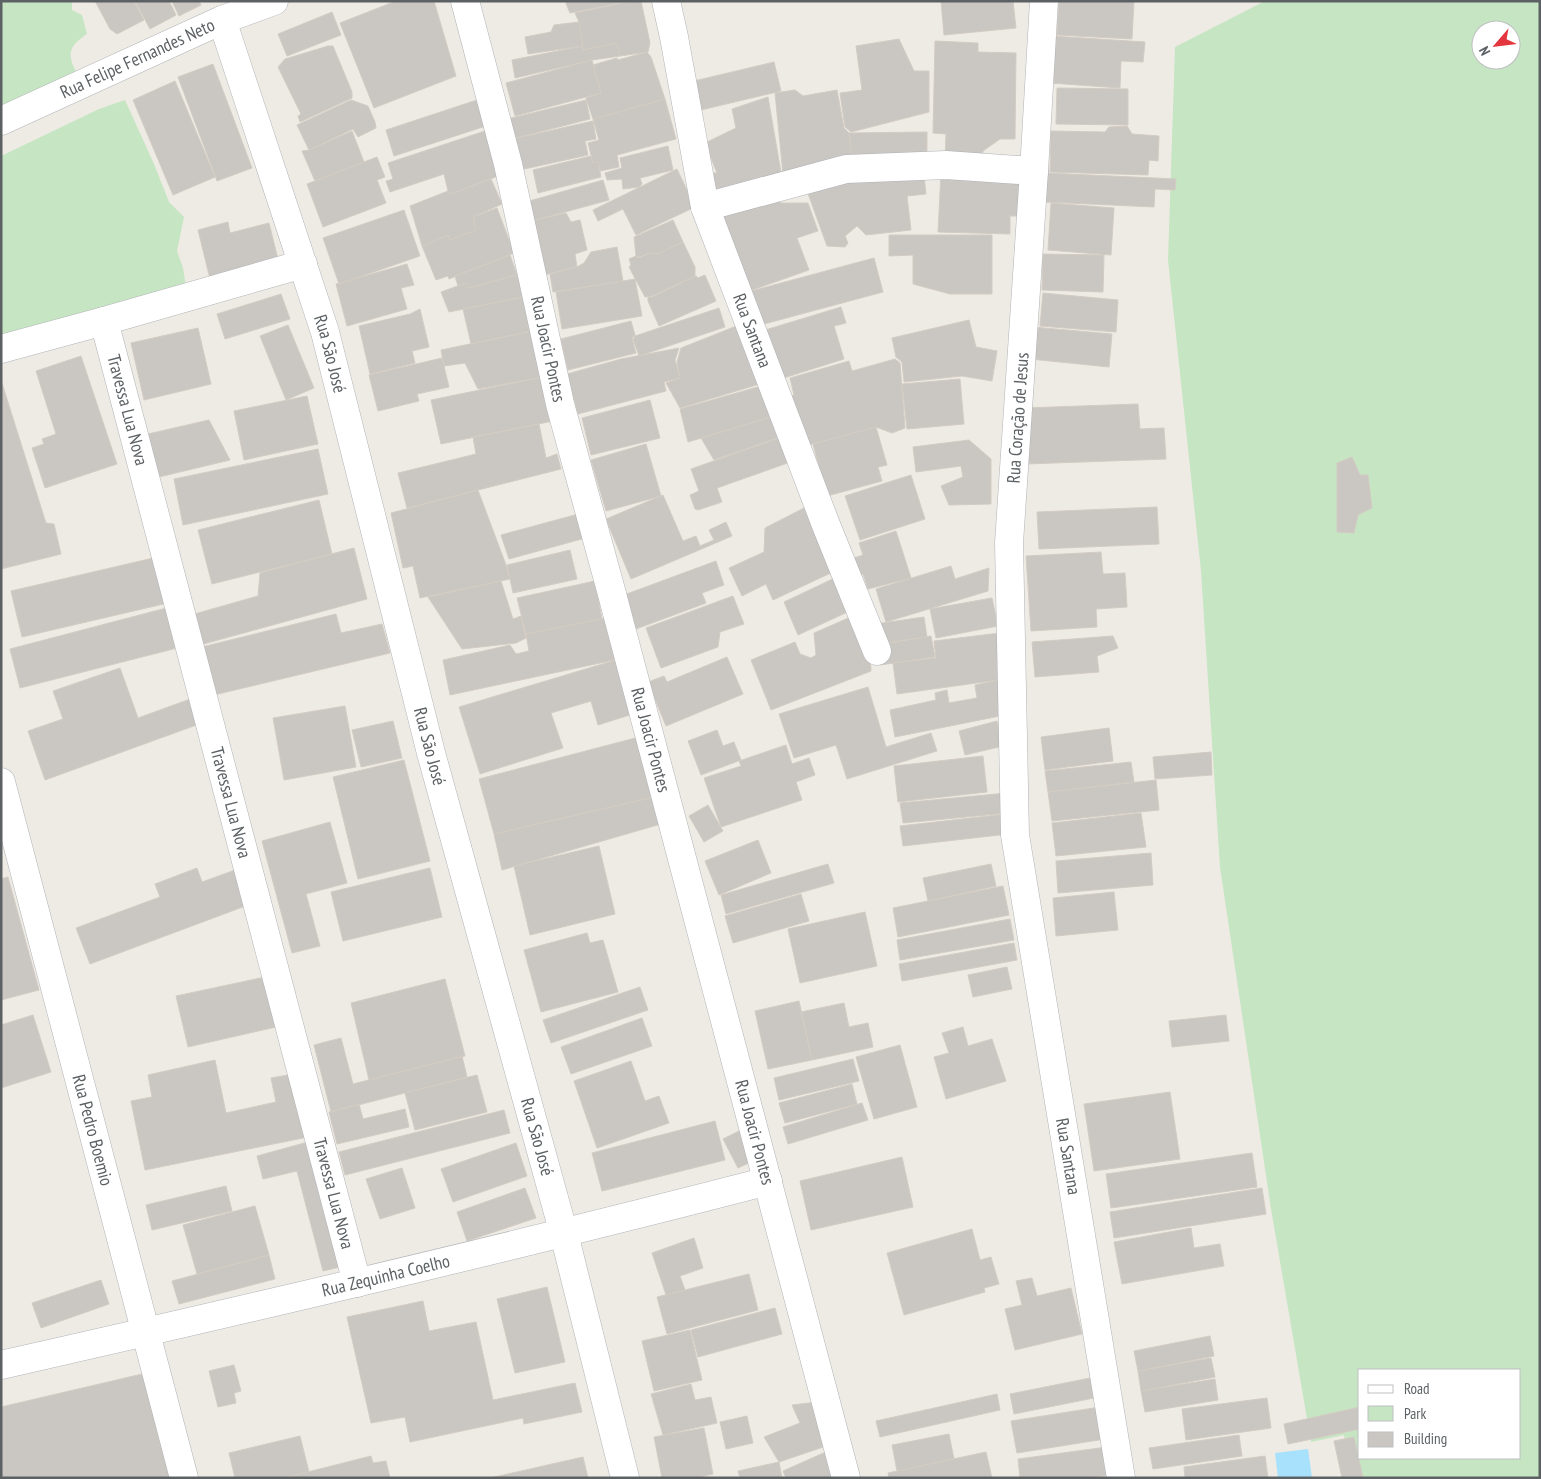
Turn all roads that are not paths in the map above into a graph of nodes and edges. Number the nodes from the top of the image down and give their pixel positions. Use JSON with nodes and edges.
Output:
{"nodes":[{"id":1,"x":274,"y":1,"type":"edge"},
{"id":2,"x":465,"y":1,"type":"edge"},
{"id":3,"x":666,"y":1,"type":"edge"},
{"id":4,"x":1044,"y":1,"type":"edge"},
{"id":5,"x":222,"y":20,"type":"junction"},
{"id":6,"x":1,"y":121,"type":"edge"},
{"id":7,"x":1034,"y":171,"type":"junction"},
{"id":8,"x":705,"y":208,"type":"junction"},
{"id":9,"x":303,"y":264,"type":"junction"},
{"id":10,"x":104,"y":322,"type":"junction"},
{"id":11,"x":1,"y":349,"type":"edge"},
{"id":12,"x":877,"y":651,"type":"dead end"},
{"id":13,"x":1,"y":782,"type":"edge"},
{"id":14,"x":1015,"y":835,"type":"joint"},
{"id":15,"x":768,"y":1181,"type":"junction"},
{"id":16,"x":564,"y":1234,"type":"junction"},
{"id":17,"x":357,"y":1283,"type":"junction"},
{"id":18,"x":146,"y":1332,"type":"junction"},
{"id":19,"x":1,"y":1365,"type":"edge"},
{"id":20,"x":184,"y":1478,"type":"edge"},
{"id":21,"x":625,"y":1478,"type":"edge"},
{"id":22,"x":846,"y":1478,"type":"edge"},
{"id":23,"x":1121,"y":1478,"type":"edge"}],
"edges":[{"from":1,"to":5,"type":"street","name":"Rua Felipe Fernandes Neto"},
{"from":2,"to":15,"type":"street","name":"Rua Joacir Pontes"},
{"from":3,"to":8,"type":"street","name":"Rua Santana"},
{"from":4,"to":7,"type":"street","name":"Rua Coração de Jesus"},
{"from":5,"to":6,"type":"street","name":"Rua Felipe Fernandes Neto"},
{"from":5,"to":9,"type":"street","name":"Rua São José"},
{"from":7,"to":8,"type":"street"},
{"from":7,"to":14,"type":"street","name":"Rua Coração de Jesus"},
{"from":8,"to":12,"type":"street","name":"Rua Santana"},
{"from":9,"to":10,"type":"street"},
{"from":9,"to":16,"type":"street","name":"Rua São José"},
{"from":10,"to":11,"type":"street"},
{"from":10,"to":17,"type":"street","name":"Travessa Lua Nova"},
{"from":13,"to":18,"type":"street","name":"Rua Pedro Boemio"},
{"from":14,"to":23,"type":"street","name":"Rua Santana"},
{"from":15,"to":16,"type":"street","name":"Rua Zequinha Coelho"},
{"from":15,"to":22,"type":"street","name":"Rua Joacir Pontes"},
{"from":16,"to":17,"type":"street","name":"Rua Zequinha Coelho"},
{"from":16,"to":21,"type":"street","name":"Rua São José"},
{"from":17,"to":18,"type":"street","name":"Rua Zequinha Coelho"},
{"from":18,"to":19,"type":"street","name":"Rua Zequinha Coelho"},
{"from":18,"to":20,"type":"street","name":"Rua Pedro Boemio"}]}
